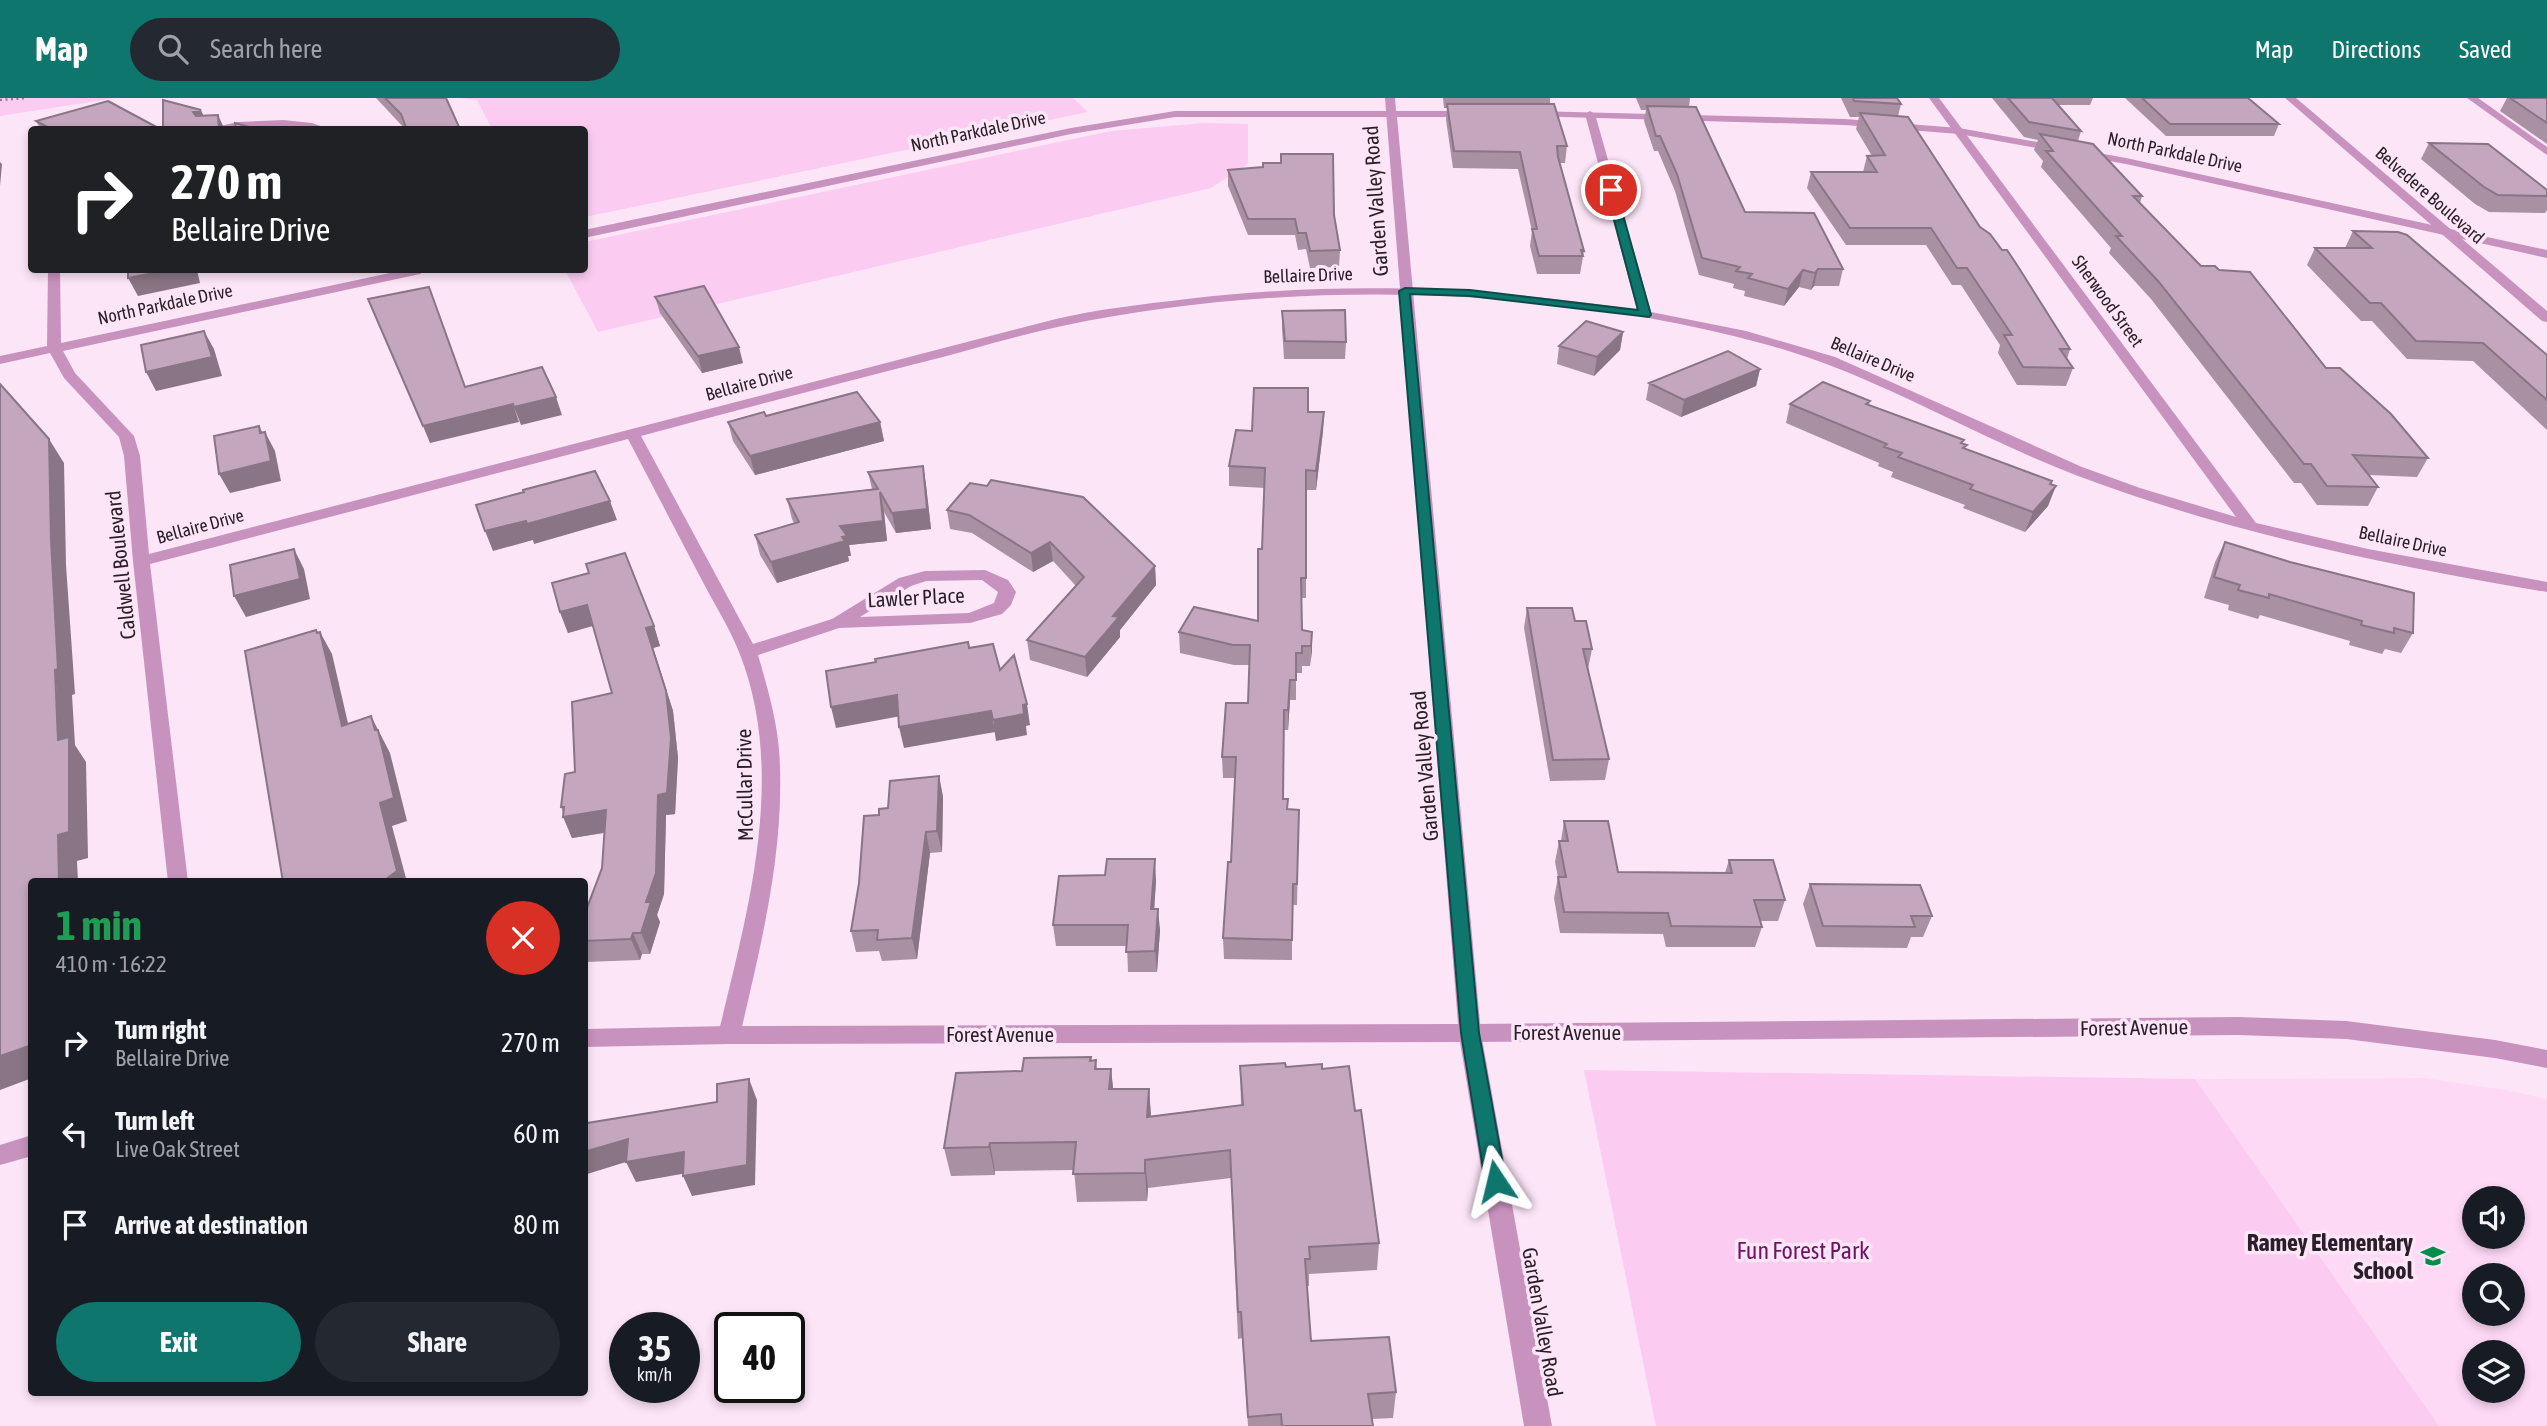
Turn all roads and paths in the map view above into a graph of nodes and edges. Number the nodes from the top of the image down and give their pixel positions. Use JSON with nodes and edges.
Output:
{"nodes":[{"id":1,"x":26,"y":98,"type":"edge"},
{"id":2,"x":1934,"y":98,"type":"edge"},
{"id":3,"x":2290,"y":98,"type":"edge"},
{"id":4,"x":2472,"y":98,"type":"edge"},
{"id":5,"x":0,"y":100,"type":"edge"},
{"id":6,"x":1391,"y":106,"type":"edge"},
{"id":7,"x":1485,"y":114,"type":"edge"},
{"id":8,"x":1524,"y":114,"type":"edge"},
{"id":9,"x":1590,"y":114,"type":"junction"},
{"id":10,"x":236,"y":126,"type":"edge"},
{"id":11,"x":310,"y":126,"type":"edge"},
{"id":12,"x":1959,"y":131,"type":"junction"},
{"id":13,"x":2547,"y":152,"type":"edge"},
{"id":14,"x":2444,"y":231,"type":"junction"},
{"id":15,"x":588,"y":233,"type":"edge"},
{"id":16,"x":2547,"y":254,"type":"edge"},
{"id":17,"x":54,"y":273,"type":"edge"},
{"id":18,"x":394,"y":273,"type":"edge"},
{"id":19,"x":1405,"y":291,"type":"junction"},
{"id":20,"x":1645,"y":315,"type":"junction"},
{"id":21,"x":2547,"y":318,"type":"edge"},
{"id":22,"x":54,"y":348,"type":"junction"},
{"id":23,"x":0,"y":360,"type":"edge"},
{"id":24,"x":633,"y":433,"type":"junction"},
{"id":25,"x":2252,"y":527,"type":"junction"},
{"id":26,"x":141,"y":561,"type":"junction"},
{"id":27,"x":2547,"y":587,"type":"edge"},
{"id":28,"x":838,"y":623,"type":"junction"},
{"id":29,"x":748,"y":652,"type":"junction"},
{"id":30,"x":178,"y":878,"type":"edge"},
{"id":31,"x":1470,"y":1033,"type":"junction"},
{"id":32,"x":729,"y":1035,"type":"junction"},
{"id":33,"x":588,"y":1038,"type":"edge"},
{"id":34,"x":2547,"y":1059,"type":"edge"},
{"id":35,"x":28,"y":1146,"type":"edge"},
{"id":36,"x":0,"y":1155,"type":"edge"},
{"id":37,"x":1538,"y":1426,"type":"edge"}],
"edges":[{"from":1,"to":5,"type":"path"},
{"from":2,"to":12,"type":"street","name":"Sherwood Street"},
{"from":3,"to":14,"type":"street","name":"Belvedere Boulevard"},
{"from":4,"to":13,"type":"lane"},
{"from":6,"to":7,"type":"street","name":"North Parkdale Drive"},
{"from":6,"to":15,"type":"street","name":"North Parkdale Drive"},
{"from":6,"to":19,"type":"street","name":"Garden Valley Road"},
{"from":8,"to":9,"type":"street","name":"North Parkdale Drive"},
{"from":9,"to":12,"type":"street","name":"North Parkdale Drive"},
{"from":9,"to":20,"type":"street"},
{"from":10,"to":11,"type":"street"},
{"from":12,"to":14,"type":"street","name":"North Parkdale Drive"},
{"from":12,"to":25,"type":"street","name":"Sherwood Street"},
{"from":14,"to":16,"type":"street","name":"North Parkdale Drive"},
{"from":14,"to":21,"type":"street","name":"Belvedere Boulevard"},
{"from":17,"to":22,"type":"street"},
{"from":18,"to":22,"type":"street","name":"North Parkdale Drive"},
{"from":19,"to":20,"type":"street","name":"Bellaire Drive"},
{"from":19,"to":24,"type":"street","name":"Bellaire Drive"},
{"from":19,"to":31,"type":"street","name":"Garden Valley Road"},
{"from":20,"to":25,"type":"street","name":"Bellaire Drive"},
{"from":22,"to":23,"type":"street","name":"North Parkdale Drive"},
{"from":22,"to":26,"type":"street","name":"Caldwell Boulevard"},
{"from":24,"to":26,"type":"street","name":"Bellaire Drive"},
{"from":24,"to":29,"type":"street","name":"McCullar Drive"},
{"from":25,"to":27,"type":"street","name":"Bellaire Drive"},
{"from":26,"to":30,"type":"street","name":"Caldwell Boulevard"},
{"from":28,"to":28,"type":"street","name":"Lawler Place"},
{"from":28,"to":29,"type":"street","name":"Lawler Place"},
{"from":29,"to":32,"type":"street","name":"McCullar Drive"},
{"from":31,"to":32,"type":"street","name":"Forest Avenue"},
{"from":31,"to":34,"type":"street","name":"Forest Avenue"},
{"from":31,"to":37,"type":"street","name":"Garden Valley Road"},
{"from":32,"to":33,"type":"street","name":"Forest Avenue"},
{"from":35,"to":36,"type":"street"}]}
